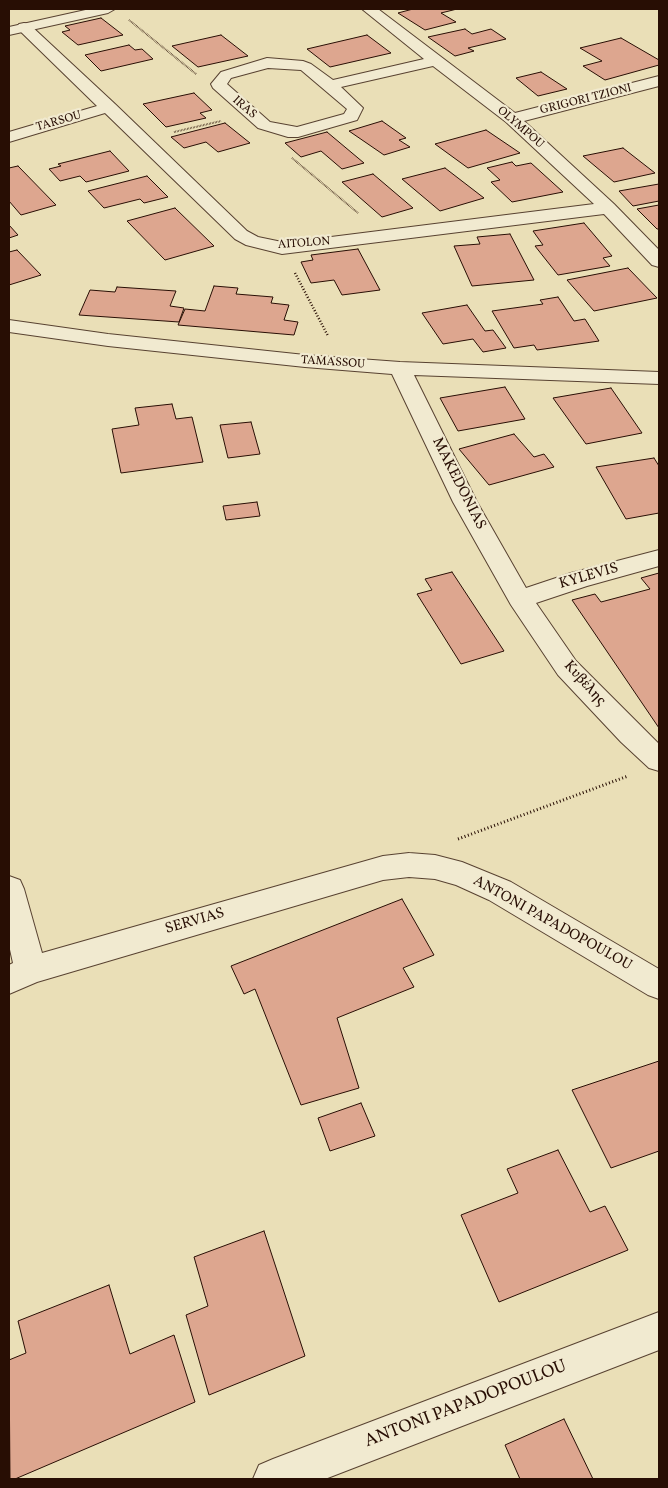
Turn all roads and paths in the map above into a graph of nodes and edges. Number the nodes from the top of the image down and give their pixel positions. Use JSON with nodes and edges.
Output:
{"nodes":[{"id":1,"x":108,"y":9,"type":"edge"},
{"id":2,"x":369,"y":9,"type":"edge"},
{"id":3,"x":122,"y":15,"type":"dead end"},
{"id":4,"x":16,"y":29,"type":"edge"},
{"id":5,"x":434,"y":61,"type":"junction"},
{"id":6,"x":221,"y":79,"type":"junction"},
{"id":7,"x":659,"y":82,"type":"edge"},
{"id":8,"x":330,"y":85,"type":"junction"},
{"id":9,"x":109,"y":107,"type":"junction"},
{"id":10,"x":251,"y":114,"type":"junction"},
{"id":11,"x":512,"y":119,"type":"junction"},
{"id":12,"x":288,"y":132,"type":"junction"},
{"id":13,"x":9,"y":136,"type":"edge"},
{"id":14,"x":143,"y":140,"type":"junction"},
{"id":15,"x":608,"y":208,"type":"junction"},
{"id":16,"x":385,"y":236,"type":"junction"},
{"id":17,"x":282,"y":248,"type":"junction"},
{"id":18,"x":659,"y":261,"type":"edge"},
{"id":19,"x":9,"y":326,"type":"edge"},
{"id":20,"x":342,"y":363,"type":"junction"},
{"id":21,"x":400,"y":368,"type":"junction"},
{"id":22,"x":659,"y":378,"type":"edge"},
{"id":23,"x":659,"y":558,"type":"edge"},
{"id":24,"x":520,"y":599,"type":"junction"},
{"id":25,"x":659,"y":760,"type":"edge"},
{"id":26,"x":632,"y":775,"type":"dead end"},
{"id":27,"x":456,"y":840,"type":"dead end"},
{"id":28,"x":383,"y":868,"type":"joint"},
{"id":29,"x":9,"y":889,"type":"edge"},
{"id":30,"x":20,"y":975,"type":"edge"},
{"id":31,"x":659,"y":985,"type":"edge"},
{"id":32,"x":659,"y":1331,"type":"edge"},
{"id":33,"x":273,"y":1479,"type":"edge"}],
"edges":[{"from":1,"to":4,"type":"street"},
{"from":2,"to":5,"type":"street","name":"OLYMPOU"},
{"from":3,"to":6,"type":"path"},
{"from":4,"to":9,"type":"street","name":"AITOLON"},
{"from":5,"to":8,"type":"street"},
{"from":5,"to":11,"type":"street","name":"OLYMPOU"},
{"from":6,"to":8,"type":"street","name":"IRAS"},
{"from":6,"to":10,"type":"street","name":"IRAS"},
{"from":7,"to":11,"type":"street","name":"GRIGORI TZIONI"},
{"from":8,"to":12,"type":"street","name":"IRAS"},
{"from":9,"to":13,"type":"street","name":"TARSOU"},
{"from":9,"to":14,"type":"street","name":"AITOLON"},
{"from":10,"to":12,"type":"street","name":"IRAS"},
{"from":10,"to":14,"type":"path"},
{"from":11,"to":15,"type":"street","name":"OLYMPOU"},
{"from":12,"to":16,"type":"path"},
{"from":14,"to":17,"type":"street","name":"AITOLON"},
{"from":15,"to":16,"type":"street","name":"AITOLON"},
{"from":15,"to":18,"type":"street","name":"OLYMPOU"},
{"from":16,"to":17,"type":"street","name":"AITOLON"},
{"from":17,"to":20,"type":"path"},
{"from":19,"to":20,"type":"street","name":"TAMASSOU"},
{"from":20,"to":21,"type":"street","name":"TAMASSOU"},
{"from":21,"to":22,"type":"street","name":"TAMASSOU"},
{"from":21,"to":24,"type":"street","name":"MAKEDONIAS"},
{"from":23,"to":24,"type":"street","name":"KYLEVIS"},
{"from":24,"to":25,"type":"street","name":"Κυβέλης"},
{"from":26,"to":27,"type":"path"},
{"from":28,"to":30,"type":"street","name":"SERVIAS"},
{"from":28,"to":31,"type":"street","name":"ANTONI PAPADOPOULOU"},
{"from":29,"to":30,"type":"street"},
{"from":32,"to":33,"type":"street","name":"ANTONI PAPADOPOULOU"}]}
